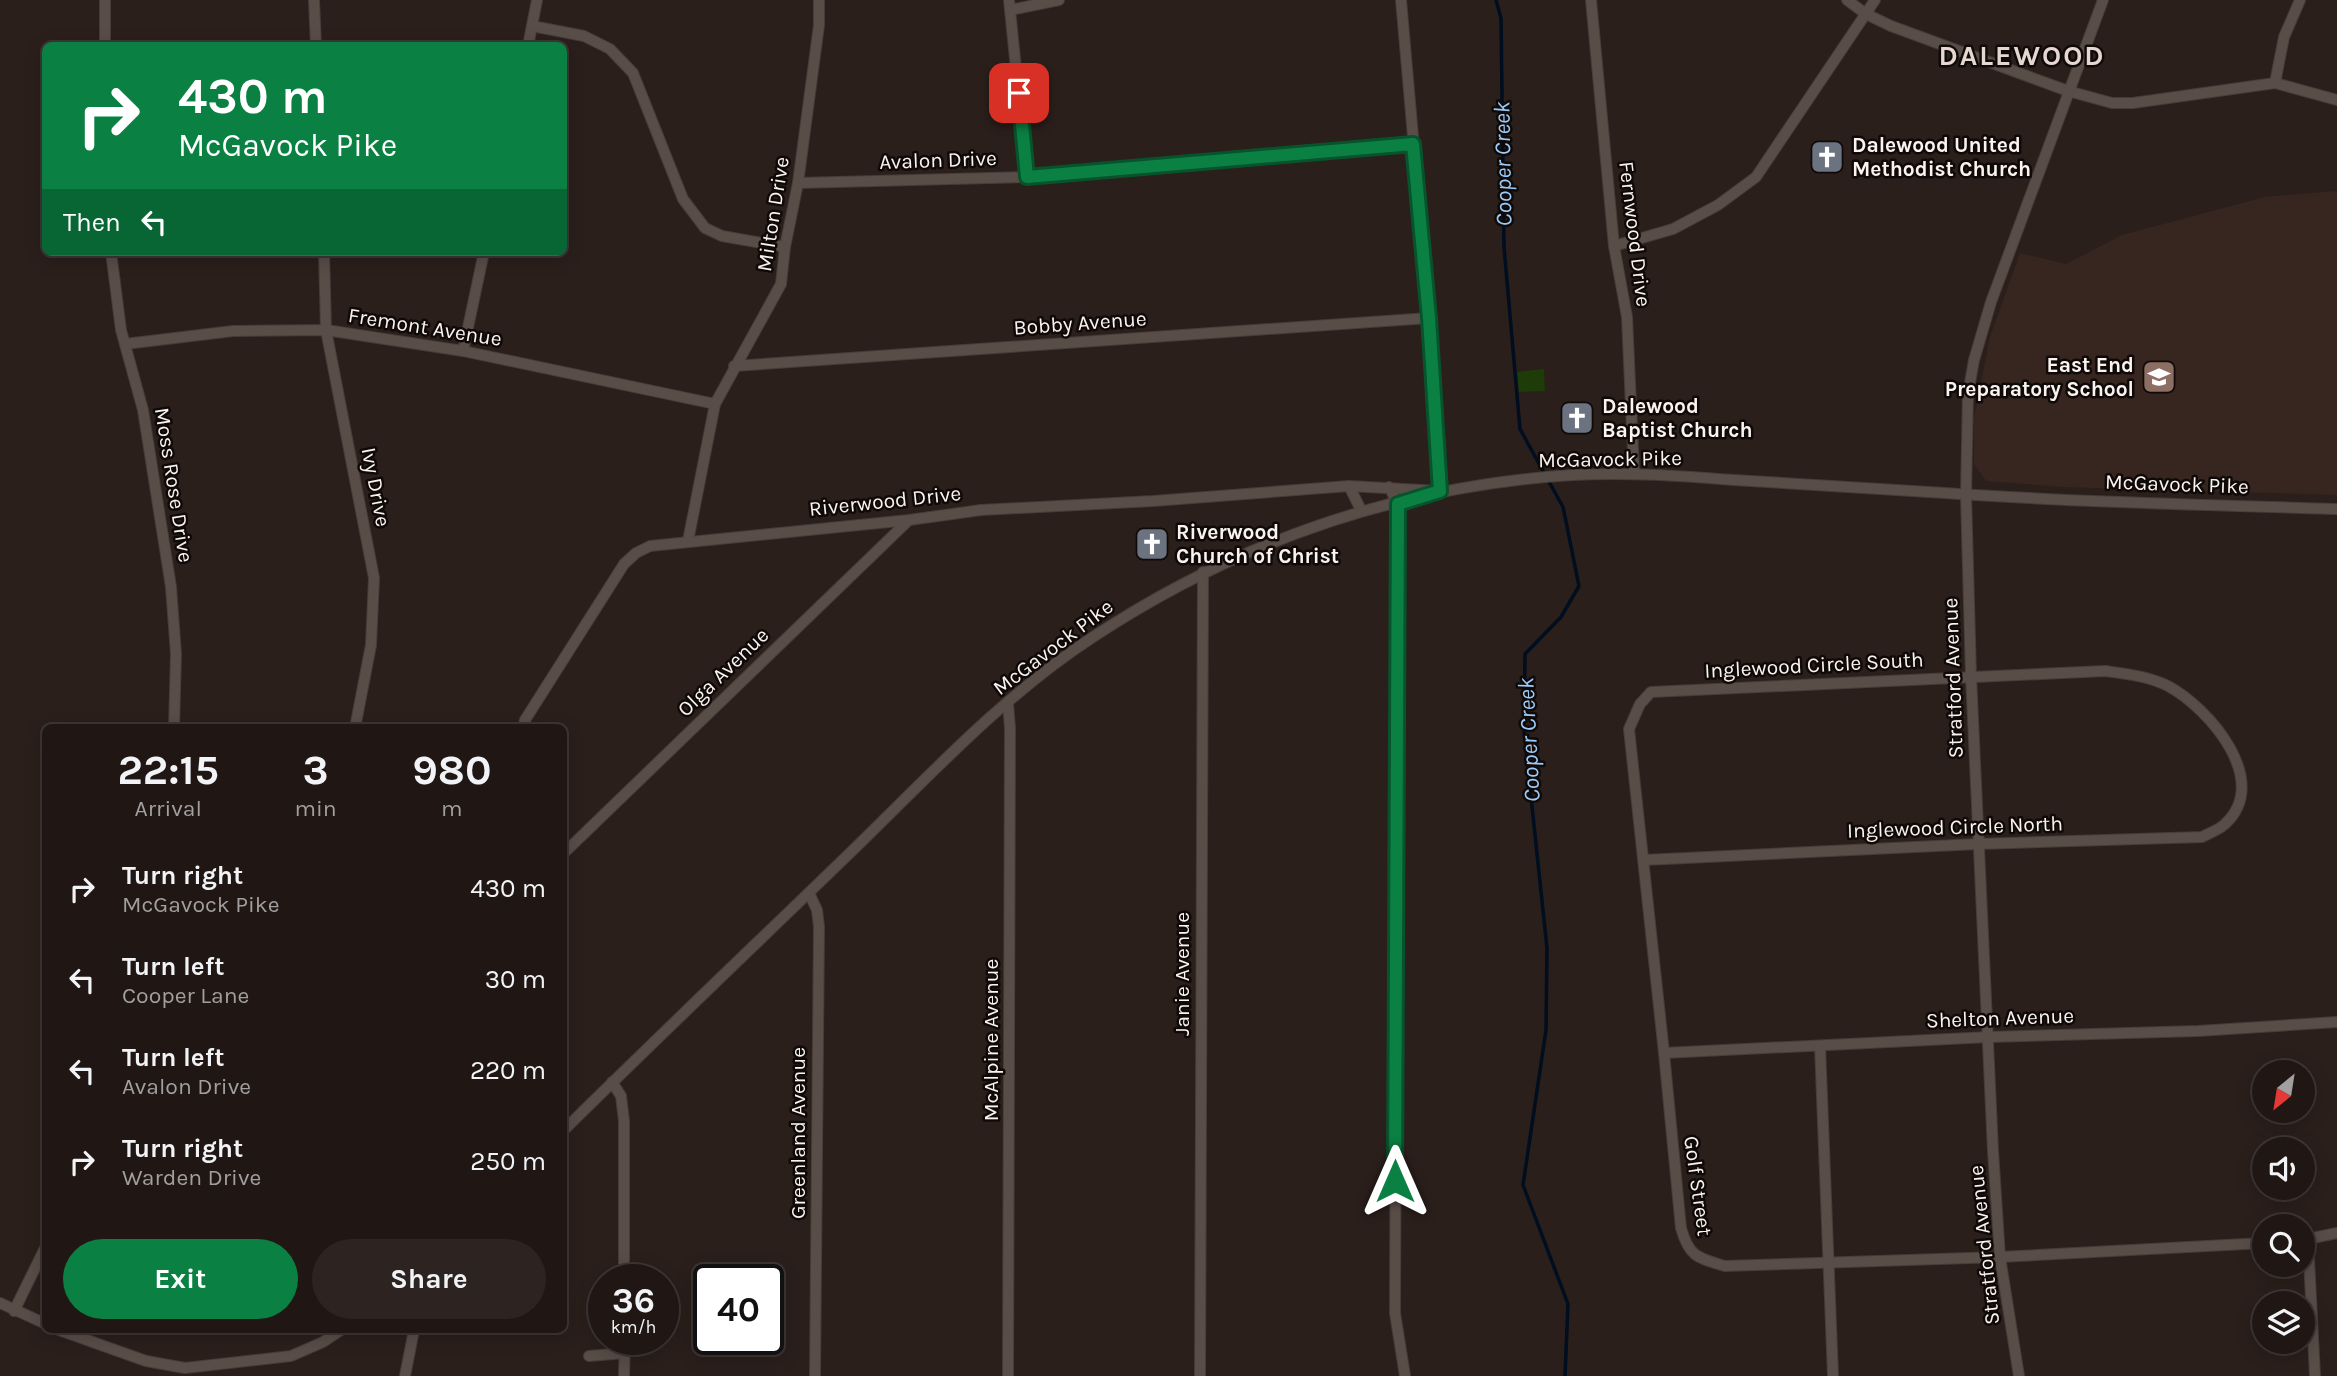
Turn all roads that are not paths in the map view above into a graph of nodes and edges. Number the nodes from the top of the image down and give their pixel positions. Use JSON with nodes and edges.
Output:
{"nodes":[{"id":1,"x":105,"y":0,"type":"edge"},
{"id":2,"x":314,"y":0,"type":"edge"},
{"id":3,"x":537,"y":0,"type":"edge"},
{"id":4,"x":819,"y":0,"type":"edge"},
{"id":5,"x":1059,"y":0,"type":"edge"},
{"id":6,"x":1401,"y":0,"type":"edge"},
{"id":7,"x":1591,"y":0,"type":"edge"},
{"id":8,"x":1847,"y":0,"type":"edge"},
{"id":9,"x":1875,"y":0,"type":"edge"},
{"id":10,"x":2103,"y":0,"type":"edge"},
{"id":11,"x":2300,"y":0,"type":"edge"},
{"id":12,"x":1010,"y":5,"type":"edge"},
{"id":13,"x":1866,"y":13,"type":"junction"},
{"id":14,"x":532,"y":26,"type":"junction"},
{"id":15,"x":105,"y":42,"type":"edge"},
{"id":16,"x":316,"y":42,"type":"edge"},
{"id":17,"x":529,"y":42,"type":"edge"},
{"id":18,"x":2276,"y":83,"type":"junction"},
{"id":19,"x":2068,"y":91,"type":"junction"},
{"id":20,"x":2337,"y":100,"type":"edge"},
{"id":21,"x":1413,"y":144,"type":"junction"},
{"id":22,"x":1027,"y":177,"type":"junction"},
{"id":23,"x":798,"y":183,"type":"junction"},
{"id":24,"x":1614,"y":246,"type":"junction"},
{"id":25,"x":785,"y":247,"type":"junction"},
{"id":26,"x":112,"y":256,"type":"edge"},
{"id":27,"x":324,"y":256,"type":"edge"},
{"id":28,"x":483,"y":256,"type":"edge"},
{"id":29,"x":1429,"y":318,"type":"junction"},
{"id":30,"x":326,"y":331,"type":"junction"},
{"id":31,"x":125,"y":344,"type":"junction"},
{"id":32,"x":463,"y":351,"type":"junction"},
{"id":33,"x":734,"y":366,"type":"junction"},
{"id":34,"x":715,"y":404,"type":"junction"},
{"id":35,"x":1634,"y":474,"type":"junction"},
{"id":36,"x":1349,"y":486,"type":"junction"},
{"id":37,"x":1389,"y":487,"type":"junction"},
{"id":38,"x":1440,"y":491,"type":"junction"},
{"id":39,"x":1966,"y":495,"type":"junction"},
{"id":40,"x":1398,"y":504,"type":"junction"},
{"id":41,"x":2337,"y":509,"type":"edge"},
{"id":42,"x":1362,"y":510,"type":"junction"},
{"id":43,"x":909,"y":520,"type":"junction"},
{"id":44,"x":688,"y":541,"type":"junction"},
{"id":45,"x":1203,"y":572,"type":"junction"},
{"id":46,"x":1971,"y":676,"type":"junction"},
{"id":47,"x":1008,"y":704,"type":"junction"},
{"id":48,"x":1633,"y":717,"type":"joint"},
{"id":49,"x":174,"y":724,"type":"edge"},
{"id":50,"x":356,"y":724,"type":"edge"},
{"id":51,"x":524,"y":724,"type":"edge"},
{"id":52,"x":2242,"y":790,"type":"joint"},
{"id":53,"x":1978,"y":844,"type":"junction"},
{"id":54,"x":567,"y":850,"type":"edge"},
{"id":55,"x":1644,"y":860,"type":"junction"},
{"id":56,"x":809,"y":892,"type":"junction"},
{"id":57,"x":2337,"y":1022,"type":"edge"},
{"id":58,"x":1989,"y":1037,"type":"junction"},
{"id":59,"x":1821,"y":1045,"type":"junction"},
{"id":60,"x":1664,"y":1053,"type":"junction"},
{"id":61,"x":612,"y":1082,"type":"junction"},
{"id":62,"x":567,"y":1127,"type":"edge"},
{"id":63,"x":2337,"y":1233,"type":"edge"},
{"id":64,"x":2315,"y":1238,"type":"edge"},
{"id":65,"x":2252,"y":1243,"type":"edge"},
{"id":66,"x":42,"y":1254,"type":"edge"},
{"id":67,"x":2000,"y":1257,"type":"junction"},
{"id":68,"x":1828,"y":1263,"type":"junction"},
{"id":69,"x":624,"y":1264,"type":"edge"},
{"id":70,"x":2308,"y":1277,"type":"edge"},
{"id":71,"x":0,"y":1303,"type":"edge"},
{"id":72,"x":14,"y":1311,"type":"junction"},
{"id":73,"x":42,"y":1322,"type":"edge"},
{"id":74,"x":67,"y":1333,"type":"edge"},
{"id":75,"x":336,"y":1333,"type":"edge"},
{"id":76,"x":413,"y":1333,"type":"edge"},
{"id":77,"x":601,"y":1355,"type":"edge"},
{"id":78,"x":625,"y":1355,"type":"edge"},
{"id":79,"x":589,"y":1356,"type":"dead end"},
{"id":80,"x":405,"y":1376,"type":"edge"},
{"id":81,"x":624,"y":1376,"type":"edge"},
{"id":82,"x":815,"y":1376,"type":"edge"},
{"id":83,"x":1008,"y":1376,"type":"edge"},
{"id":84,"x":1200,"y":1376,"type":"edge"},
{"id":85,"x":1405,"y":1376,"type":"edge"},
{"id":86,"x":1833,"y":1376,"type":"edge"},
{"id":87,"x":2019,"y":1376,"type":"edge"},
{"id":88,"x":2315,"y":1376,"type":"edge"}],
"edges":[{"from":1,"to":15,"type":"street"},
{"from":2,"to":16,"type":"street"},
{"from":3,"to":14,"type":"street"},
{"from":4,"to":23,"type":"street","name":"Milton Drive"},
{"from":5,"to":12,"type":"street"},
{"from":6,"to":21,"type":"street"},
{"from":7,"to":24,"type":"street","name":"Fernwood Drive"},
{"from":8,"to":13,"type":"street"},
{"from":9,"to":13,"type":"street"},
{"from":10,"to":19,"type":"street","name":"Stratford Avenue"},
{"from":11,"to":18,"type":"street"},
{"from":12,"to":22,"type":"street"},
{"from":13,"to":19,"type":"street"},
{"from":13,"to":24,"type":"street"},
{"from":14,"to":17,"type":"street"},
{"from":14,"to":25,"type":"street"},
{"from":18,"to":19,"type":"street"},
{"from":18,"to":20,"type":"street"},
{"from":19,"to":39,"type":"street","name":"Stratford Avenue"},
{"from":21,"to":22,"type":"street","name":"Avalon Drive"},
{"from":21,"to":29,"type":"street"},
{"from":22,"to":23,"type":"street","name":"Avalon Drive"},
{"from":23,"to":25,"type":"street","name":"Milton Drive"},
{"from":24,"to":35,"type":"street","name":"Fernwood Drive"},
{"from":25,"to":33,"type":"street","name":"Milton Drive"},
{"from":26,"to":31,"type":"street","name":"Moss Rose Drive"},
{"from":27,"to":30,"type":"street","name":"Ivy Drive"},
{"from":28,"to":32,"type":"street"},
{"from":29,"to":33,"type":"street","name":"Bobby Avenue"},
{"from":29,"to":38,"type":"street"},
{"from":30,"to":31,"type":"street","name":"Fremont Avenue"},
{"from":30,"to":32,"type":"street","name":"Fremont Avenue"},
{"from":30,"to":50,"type":"street","name":"Ivy Drive"},
{"from":31,"to":49,"type":"street","name":"Moss Rose Drive"},
{"from":32,"to":34,"type":"street","name":"Fremont Avenue"},
{"from":33,"to":34,"type":"street","name":"Milton Drive"},
{"from":34,"to":44,"type":"street","name":"Milton Drive"},
{"from":35,"to":38,"type":"street","name":"McGavock Pike"},
{"from":35,"to":39,"type":"street","name":"McGavock Pike"},
{"from":36,"to":37,"type":"street","name":"Riverwood Drive"},
{"from":36,"to":42,"type":"street"},
{"from":36,"to":43,"type":"street","name":"Riverwood Drive"},
{"from":37,"to":38,"type":"street","name":"Riverwood Drive"},
{"from":37,"to":40,"type":"street"},
{"from":38,"to":40,"type":"street","name":"McGavock Pike"},
{"from":39,"to":41,"type":"street","name":"McGavock Pike"},
{"from":39,"to":46,"type":"street","name":"Stratford Avenue"},
{"from":40,"to":42,"type":"street","name":"McGavock Pike"},
{"from":40,"to":85,"type":"street"},
{"from":42,"to":45,"type":"street","name":"McGavock Pike"},
{"from":43,"to":44,"type":"street","name":"Riverwood Drive"},
{"from":43,"to":54,"type":"street","name":"Olga Avenue"},
{"from":44,"to":51,"type":"street","name":"Riverwood Drive"},
{"from":45,"to":47,"type":"street","name":"McGavock Pike"},
{"from":45,"to":84,"type":"street","name":"Janie Avenue"},
{"from":46,"to":48,"type":"street","name":"Inglewood Circle South"},
{"from":46,"to":52,"type":"street","name":"Inglewood Circle South"},
{"from":46,"to":53,"type":"street","name":"Stratford Avenue"},
{"from":47,"to":56,"type":"street","name":"McGavock Pike"},
{"from":47,"to":83,"type":"street","name":"McAlpine Avenue"},
{"from":48,"to":55,"type":"street","name":"Golf Street"},
{"from":52,"to":53,"type":"street","name":"Inglewood Circle North"},
{"from":53,"to":55,"type":"street","name":"Inglewood Circle North"},
{"from":53,"to":58,"type":"street","name":"Stratford Avenue"},
{"from":55,"to":60,"type":"street","name":"Golf Street"},
{"from":56,"to":61,"type":"street","name":"McGavock Pike"},
{"from":56,"to":82,"type":"street","name":"Greenland Avenue"},
{"from":57,"to":58,"type":"street","name":"Shelton Avenue"},
{"from":58,"to":59,"type":"street","name":"Shelton Avenue"},
{"from":58,"to":67,"type":"street","name":"Stratford Avenue"},
{"from":59,"to":60,"type":"street","name":"Shelton Avenue"},
{"from":59,"to":68,"type":"street"},
{"from":60,"to":68,"type":"street","name":"Golf Street"},
{"from":61,"to":62,"type":"street","name":"McGavock Pike"},
{"from":61,"to":69,"type":"street"},
{"from":63,"to":64,"type":"street"},
{"from":65,"to":67,"type":"street","name":"Golf Street"},
{"from":66,"to":72,"type":"street"},
{"from":67,"to":68,"type":"street","name":"Golf Street"},
{"from":67,"to":87,"type":"street","name":"Stratford Avenue"},
{"from":68,"to":86,"type":"street"},
{"from":70,"to":88,"type":"street"},
{"from":71,"to":72,"type":"street"},
{"from":72,"to":73,"type":"street"},
{"from":74,"to":75,"type":"street"},
{"from":76,"to":80,"type":"street"},
{"from":77,"to":79,"type":"street"},
{"from":78,"to":81,"type":"street"}]}
